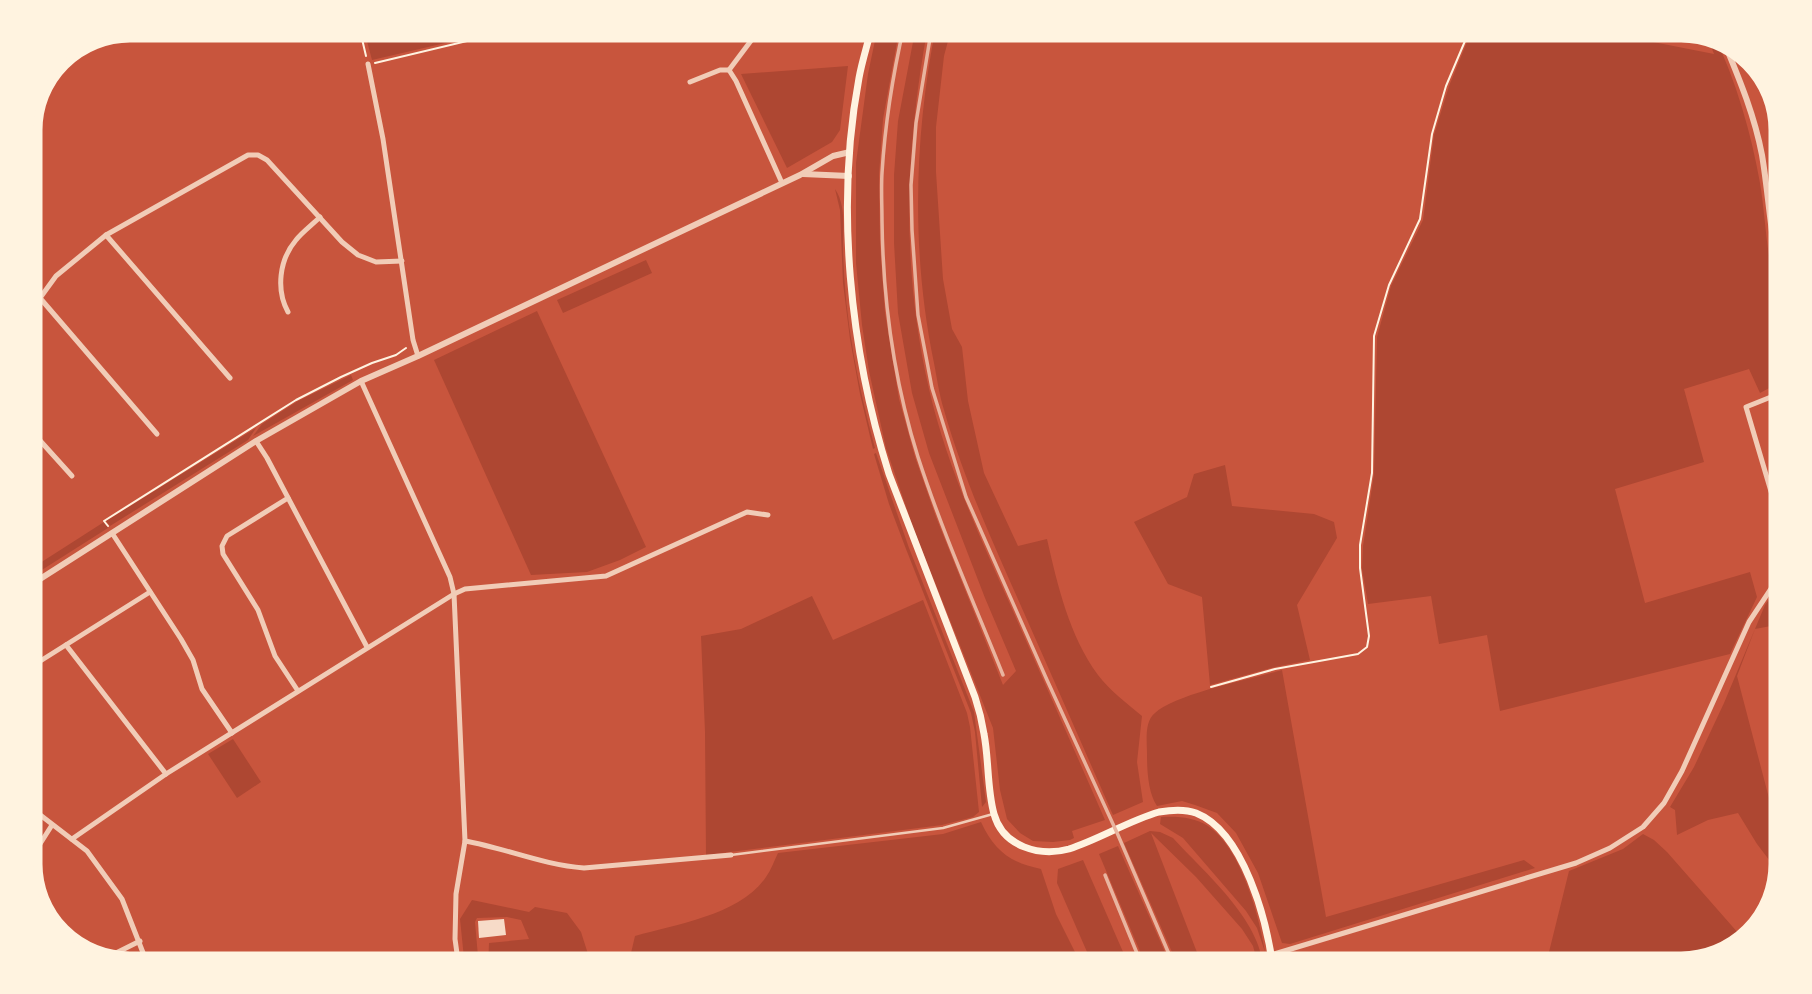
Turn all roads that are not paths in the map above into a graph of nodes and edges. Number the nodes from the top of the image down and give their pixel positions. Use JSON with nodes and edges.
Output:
{"nodes":[{"id":1,"x":753,"y":38,"type":"edge"},
{"id":2,"x":869,"y":38,"type":"edge"},
{"id":3,"x":1728,"y":51,"type":"edge"},
{"id":4,"x":368,"y":64,"type":"road end"},
{"id":5,"x":729,"y":70,"type":"junction"},
{"id":6,"x":690,"y":82,"type":"dead end"},
{"id":7,"x":850,"y":152,"type":"junction"},
{"id":8,"x":801,"y":174,"type":"junction"},
{"id":9,"x":849,"y":176,"type":"junction"},
{"id":10,"x":782,"y":183,"type":"junction"},
{"id":11,"x":320,"y":217,"type":"junction"},
{"id":12,"x":106,"y":235,"type":"junction"},
{"id":13,"x":1773,"y":239,"type":"edge"},
{"id":14,"x":402,"y":261,"type":"junction"},
{"id":15,"x":40,"y":298,"type":"joint"},
{"id":16,"x":288,"y":312,"type":"dead end"},
{"id":17,"x":418,"y":356,"type":"junction"},
{"id":18,"x":230,"y":378,"type":"dead end"},
{"id":19,"x":361,"y":381,"type":"junction"},
{"id":20,"x":1773,"y":396,"type":"edge"},
{"id":21,"x":157,"y":434,"type":"dead end"},
{"id":22,"x":39,"y":439,"type":"edge"},
{"id":23,"x":256,"y":441,"type":"junction"},
{"id":24,"x":72,"y":476,"type":"dead end"},
{"id":25,"x":288,"y":498,"type":"junction"},
{"id":26,"x":1773,"y":498,"type":"edge"},
{"id":27,"x":768,"y":515,"type":"dead end"},
{"id":28,"x":112,"y":533,"type":"junction"},
{"id":29,"x":39,"y":579,"type":"edge"},
{"id":30,"x":1773,"y":586,"type":"edge"},
{"id":31,"x":150,"y":592,"type":"junction"},
{"id":32,"x":454,"y":594,"type":"junction"},
{"id":33,"x":66,"y":645,"type":"junction"},
{"id":34,"x":367,"y":648,"type":"junction"},
{"id":35,"x":39,"y":662,"type":"edge"},
{"id":36,"x":298,"y":691,"type":"junction"},
{"id":37,"x":232,"y":733,"type":"junction"},
{"id":38,"x":166,"y":774,"type":"junction"},
{"id":39,"x":39,"y":814,"type":"edge"},
{"id":40,"x":994,"y":814,"type":"junction"},
{"id":41,"x":52,"y":825,"type":"junction"},
{"id":42,"x":72,"y":839,"type":"junction"},
{"id":43,"x":464,"y":841,"type":"junction"},
{"id":44,"x":39,"y":846,"type":"edge"},
{"id":45,"x":731,"y":855,"type":"joint"},
{"id":46,"x":140,"y":941,"type":"junction"},
{"id":47,"x":115,"y":954,"type":"edge"},
{"id":48,"x":1271,"y":955,"type":"joint"},
{"id":49,"x":145,"y":956,"type":"edge"},
{"id":50,"x":457,"y":956,"type":"edge"}],
"edges":[{"from":1,"to":5,"type":"street"},
{"from":2,"to":7,"type":"main road"},
{"from":3,"to":13,"type":"street"},
{"from":4,"to":14,"type":"street"},
{"from":5,"to":6,"type":"street"},
{"from":5,"to":10,"type":"street"},
{"from":7,"to":8,"type":"street"},
{"from":7,"to":9,"type":"main road"},
{"from":8,"to":9,"type":"street"},
{"from":8,"to":10,"type":"street"},
{"from":9,"to":40,"type":"main road"},
{"from":10,"to":17,"type":"street"},
{"from":11,"to":12,"type":"street"},
{"from":11,"to":14,"type":"street"},
{"from":11,"to":16,"type":"street"},
{"from":12,"to":15,"type":"street"},
{"from":12,"to":18,"type":"street"},
{"from":14,"to":17,"type":"street"},
{"from":15,"to":21,"type":"street"},
{"from":17,"to":19,"type":"street"},
{"from":19,"to":23,"type":"street"},
{"from":19,"to":32,"type":"street"},
{"from":20,"to":26,"type":"street"},
{"from":22,"to":24,"type":"street"},
{"from":23,"to":25,"type":"street"},
{"from":23,"to":28,"type":"street"},
{"from":25,"to":34,"type":"street"},
{"from":25,"to":36,"type":"street"},
{"from":27,"to":32,"type":"street"},
{"from":28,"to":29,"type":"street"},
{"from":28,"to":31,"type":"street"},
{"from":30,"to":48,"type":"street"},
{"from":31,"to":33,"type":"street"},
{"from":31,"to":37,"type":"street"},
{"from":32,"to":34,"type":"street"},
{"from":32,"to":43,"type":"street"},
{"from":33,"to":35,"type":"street"},
{"from":33,"to":38,"type":"street"},
{"from":34,"to":36,"type":"street"},
{"from":36,"to":37,"type":"street"},
{"from":37,"to":38,"type":"street"},
{"from":38,"to":42,"type":"street"},
{"from":39,"to":41,"type":"street"},
{"from":40,"to":45,"type":"lane"},
{"from":40,"to":48,"type":"main road"},
{"from":41,"to":42,"type":"street"},
{"from":41,"to":44,"type":"street"},
{"from":42,"to":46,"type":"street"},
{"from":43,"to":45,"type":"street"},
{"from":43,"to":50,"type":"street"},
{"from":46,"to":47,"type":"street"},
{"from":46,"to":49,"type":"street"}]}
